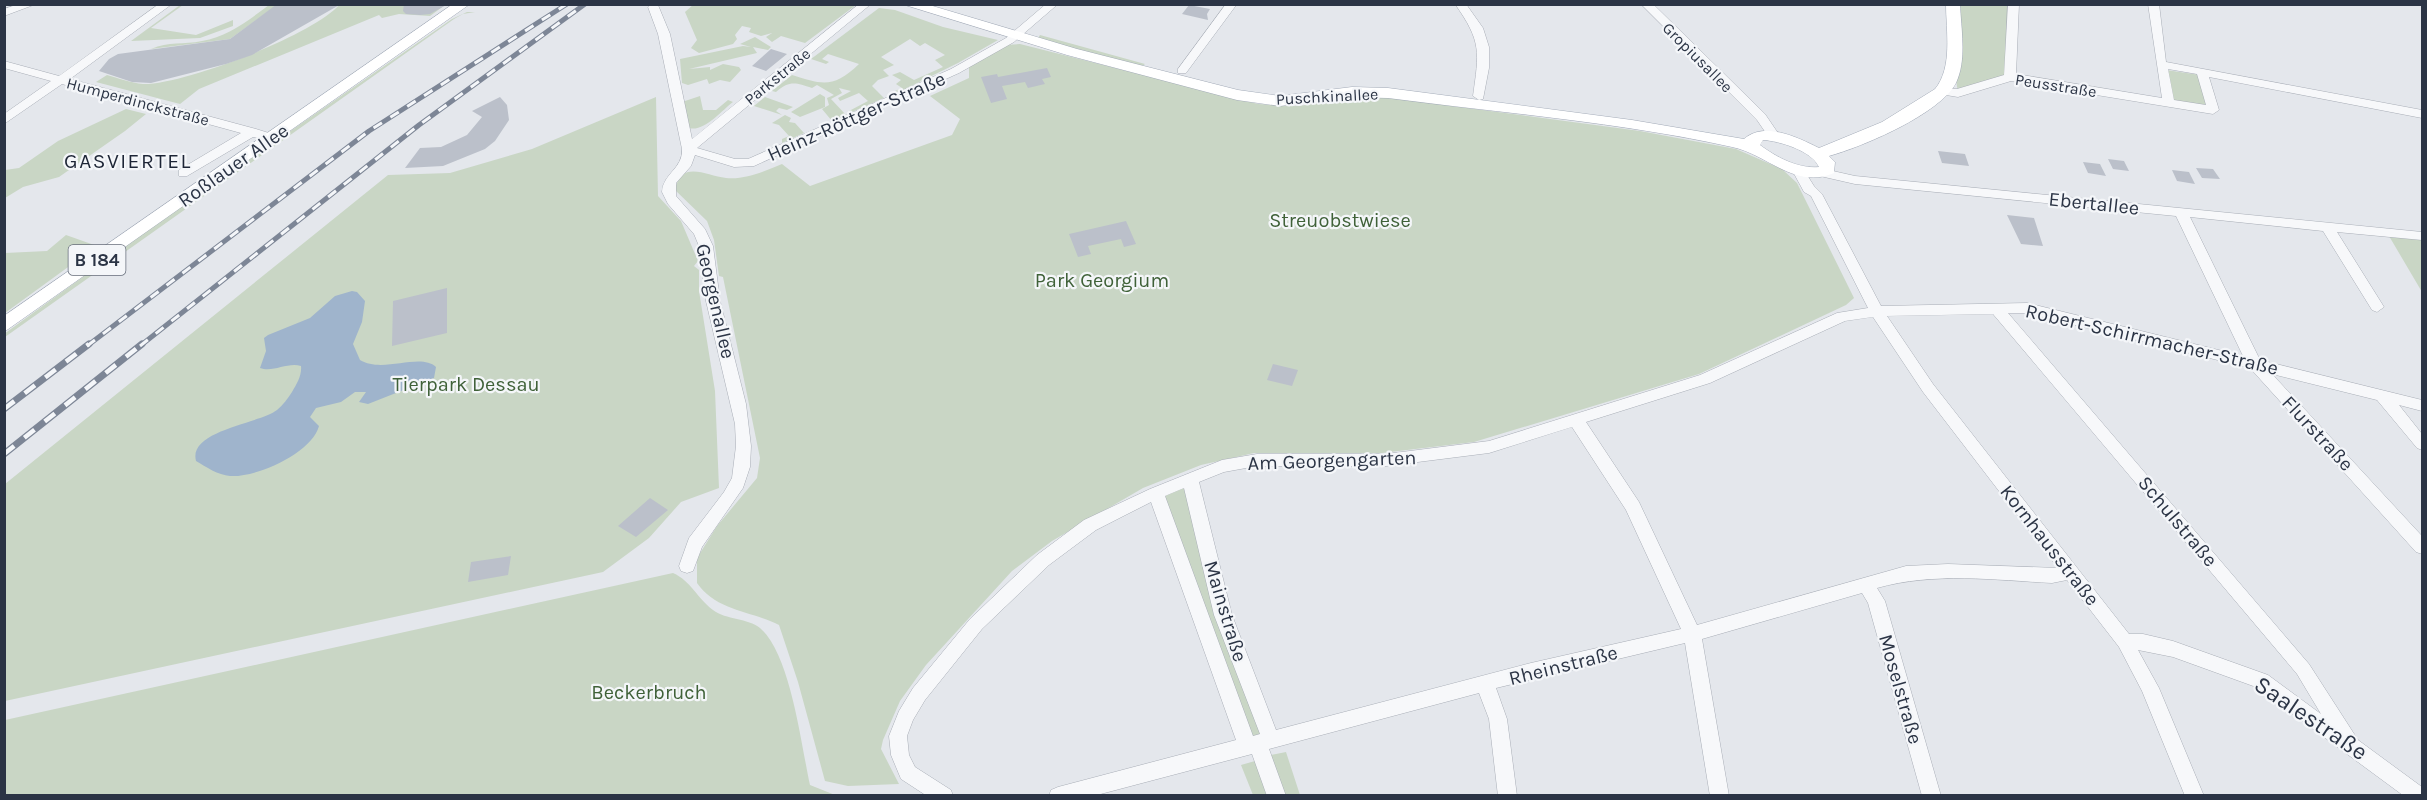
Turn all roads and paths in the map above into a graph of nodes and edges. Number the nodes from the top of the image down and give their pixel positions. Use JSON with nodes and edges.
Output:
{"nodes":[{"id":1,"x":31,"y":4,"type":"edge"},
{"id":2,"x":167,"y":4,"type":"edge"},
{"id":3,"x":463,"y":4,"type":"edge"},
{"id":4,"x":866,"y":4,"type":"edge"},
{"id":5,"x":909,"y":4,"type":"edge"},
{"id":6,"x":938,"y":4,"type":"edge"},
{"id":7,"x":1053,"y":4,"type":"edge"},
{"id":8,"x":1232,"y":4,"type":"edge"},
{"id":9,"x":1460,"y":4,"type":"edge"},
{"id":10,"x":1646,"y":4,"type":"edge"},
{"id":11,"x":1953,"y":4,"type":"edge"},
{"id":12,"x":2014,"y":4,"type":"edge"},
{"id":13,"x":2153,"y":4,"type":"edge"},
{"id":14,"x":654,"y":7,"type":"dead end"},
{"id":15,"x":4,"y":13,"type":"edge"},
{"id":16,"x":1020,"y":31,"type":"junction"},
{"id":17,"x":4,"y":64,"type":"edge"},
{"id":18,"x":2161,"y":64,"type":"junction"},
{"id":19,"x":1182,"y":71,"type":"junction"},
{"id":20,"x":2202,"y":73,"type":"junction"},
{"id":21,"x":2010,"y":77,"type":"junction"},
{"id":22,"x":60,"y":80,"type":"junction"},
{"id":23,"x":1944,"y":90,"type":"junction"},
{"id":24,"x":1479,"y":96,"type":"junction"},
{"id":25,"x":2169,"y":104,"type":"junction"},
{"id":26,"x":2422,"y":114,"type":"edge"},
{"id":27,"x":4,"y":120,"type":"edge"},
{"id":28,"x":252,"y":132,"type":"junction"},
{"id":29,"x":271,"y":138,"type":"junction"},
{"id":30,"x":1760,"y":140,"type":"junction"},
{"id":31,"x":688,"y":149,"type":"junction"},
{"id":32,"x":1822,"y":166,"type":"junction"},
{"id":33,"x":1798,"y":170,"type":"junction"},
{"id":34,"x":183,"y":173,"type":"dead end"},
{"id":35,"x":1816,"y":194,"type":"junction"},
{"id":36,"x":2181,"y":212,"type":"junction"},
{"id":37,"x":2327,"y":226,"type":"junction"},
{"id":38,"x":2422,"y":236,"type":"edge"},
{"id":39,"x":1996,"y":308,"type":"junction"},
{"id":40,"x":2377,"y":308,"type":"dead end"},
{"id":41,"x":1877,"y":311,"type":"junction"},
{"id":42,"x":4,"y":326,"type":"edge"},
{"id":43,"x":2253,"y":362,"type":"junction"},
{"id":44,"x":2382,"y":395,"type":"junction"},
{"id":45,"x":2422,"y":405,"type":"edge"},
{"id":46,"x":1576,"y":420,"type":"junction"},
{"id":47,"x":2422,"y":444,"type":"edge"},
{"id":48,"x":1190,"y":478,"type":"junction"},
{"id":49,"x":1156,"y":493,"type":"junction"},
{"id":50,"x":2422,"y":547,"type":"edge"},
{"id":51,"x":687,"y":566,"type":"dead end"},
{"id":52,"x":2072,"y":572,"type":"junction"},
{"id":53,"x":1866,"y":584,"type":"junction"},
{"id":54,"x":1692,"y":634,"type":"junction"},
{"id":55,"x":2125,"y":642,"type":"junction"},
{"id":56,"x":1485,"y":684,"type":"junction"},
{"id":57,"x":2350,"y":743,"type":"junction"},
{"id":58,"x":1259,"y":744,"type":"junction"},
{"id":59,"x":934,"y":793,"type":"edge"},
{"id":60,"x":1058,"y":795,"type":"edge"},
{"id":61,"x":1277,"y":795,"type":"edge"},
{"id":62,"x":1508,"y":795,"type":"edge"},
{"id":63,"x":1720,"y":795,"type":"edge"},
{"id":64,"x":1932,"y":795,"type":"edge"},
{"id":65,"x":2195,"y":795,"type":"edge"},
{"id":66,"x":2420,"y":795,"type":"edge"}],
"edges":[{"from":1,"to":15,"type":"street"},
{"from":2,"to":22,"type":"street"},
{"from":3,"to":29,"type":"main road","name":"Roßlauer Allee","number":"B 184"},
{"from":4,"to":31,"type":"street","name":"Parkstraße"},
{"from":5,"to":16,"type":"main road","name":"Puschkinallee"},
{"from":6,"to":16,"type":"main road","name":"Puschkinallee"},
{"from":7,"to":16,"type":"street","name":"Heinz-Röttger-Straße"},
{"from":8,"to":19,"type":"street"},
{"from":9,"to":24,"type":"street"},
{"from":10,"to":30,"type":"street","name":"Gropiusallee"},
{"from":11,"to":23,"type":"main road"},
{"from":12,"to":21,"type":"street"},
{"from":13,"to":18,"type":"street"},
{"from":14,"to":31,"type":"street"},
{"from":16,"to":19,"type":"main road","name":"Puschkinallee"},
{"from":16,"to":30,"type":"main road","name":"Puschkinallee"},
{"from":16,"to":31,"type":"street","name":"Heinz-Röttger-Straße"},
{"from":17,"to":22,"type":"street","name":"Humperdinckstraße"},
{"from":18,"to":20,"type":"street"},
{"from":18,"to":25,"type":"street"},
{"from":19,"to":24,"type":"main road","name":"Puschkinallee"},
{"from":20,"to":25,"type":"street","name":"Peusstraße"},
{"from":20,"to":26,"type":"street"},
{"from":21,"to":23,"type":"street","name":"Peusstraße"},
{"from":21,"to":25,"type":"street","name":"Peusstraße"},
{"from":22,"to":27,"type":"street"},
{"from":22,"to":28,"type":"street","name":"Humperdinckstraße"},
{"from":23,"to":32,"type":"main road"},
{"from":24,"to":30,"type":"main road","name":"Puschkinallee"},
{"from":28,"to":29,"type":"street","name":"Humperdinckstraße"},
{"from":28,"to":34,"type":"street"},
{"from":29,"to":42,"type":"main road","name":"Roßlauer Allee","number":"B 184"},
{"from":30,"to":32,"type":"main road"},
{"from":30,"to":33,"type":"main road"},
{"from":31,"to":51,"type":"street","name":"Georgenallee"},
{"from":32,"to":33,"type":"main road"},
{"from":32,"to":35,"type":"street"},
{"from":32,"to":36,"type":"street","name":"Ebertallee"},
{"from":33,"to":35,"type":"street"},
{"from":35,"to":41,"type":"street"},
{"from":36,"to":37,"type":"street","name":"Ebertallee"},
{"from":36,"to":43,"type":"street","name":"Flurstraße"},
{"from":37,"to":38,"type":"street","name":"Ebertallee"},
{"from":37,"to":40,"type":"street"},
{"from":39,"to":41,"type":"street","name":"Robert-Schirrmacher-Straße"},
{"from":39,"to":43,"type":"street","name":"Robert-Schirrmacher-Straße"},
{"from":39,"to":57,"type":"street","name":"Schulstraße"},
{"from":41,"to":46,"type":"street","name":"Am Georgengarten"},
{"from":41,"to":52,"type":"street","name":"Kornhausstraße"},
{"from":43,"to":44,"type":"street","name":"Robert-Schirrmacher-Straße"},
{"from":43,"to":50,"type":"street","name":"Flurstraße"},
{"from":44,"to":45,"type":"street","name":"Robert-Schirrmacher-Straße"},
{"from":44,"to":47,"type":"street"},
{"from":46,"to":48,"type":"street","name":"Am Georgengarten"},
{"from":46,"to":54,"type":"street"},
{"from":48,"to":49,"type":"street","name":"Am Georgengarten"},
{"from":48,"to":58,"type":"street","name":"Mainstraße"},
{"from":49,"to":58,"type":"street","name":"Mainstraße"},
{"from":49,"to":59,"type":"street","name":"Am Georgengarten"},
{"from":52,"to":53,"type":"street","name":"Rheinstraße"},
{"from":52,"to":55,"type":"street","name":"Kornhausstraße"},
{"from":53,"to":54,"type":"street","name":"Rheinstraße"},
{"from":53,"to":64,"type":"street","name":"Moselstraße"},
{"from":54,"to":56,"type":"street","name":"Rheinstraße"},
{"from":54,"to":63,"type":"street"},
{"from":55,"to":57,"type":"street","name":"Saalestraße"},
{"from":55,"to":65,"type":"street","name":"Kornhausstraße"},
{"from":56,"to":58,"type":"street","name":"Rheinstraße"},
{"from":56,"to":62,"type":"street"},
{"from":57,"to":66,"type":"street","name":"Saalestraße"},
{"from":58,"to":60,"type":"street","name":"Rheinstraße"},
{"from":58,"to":61,"type":"street","name":"Mainstraße"}]}
